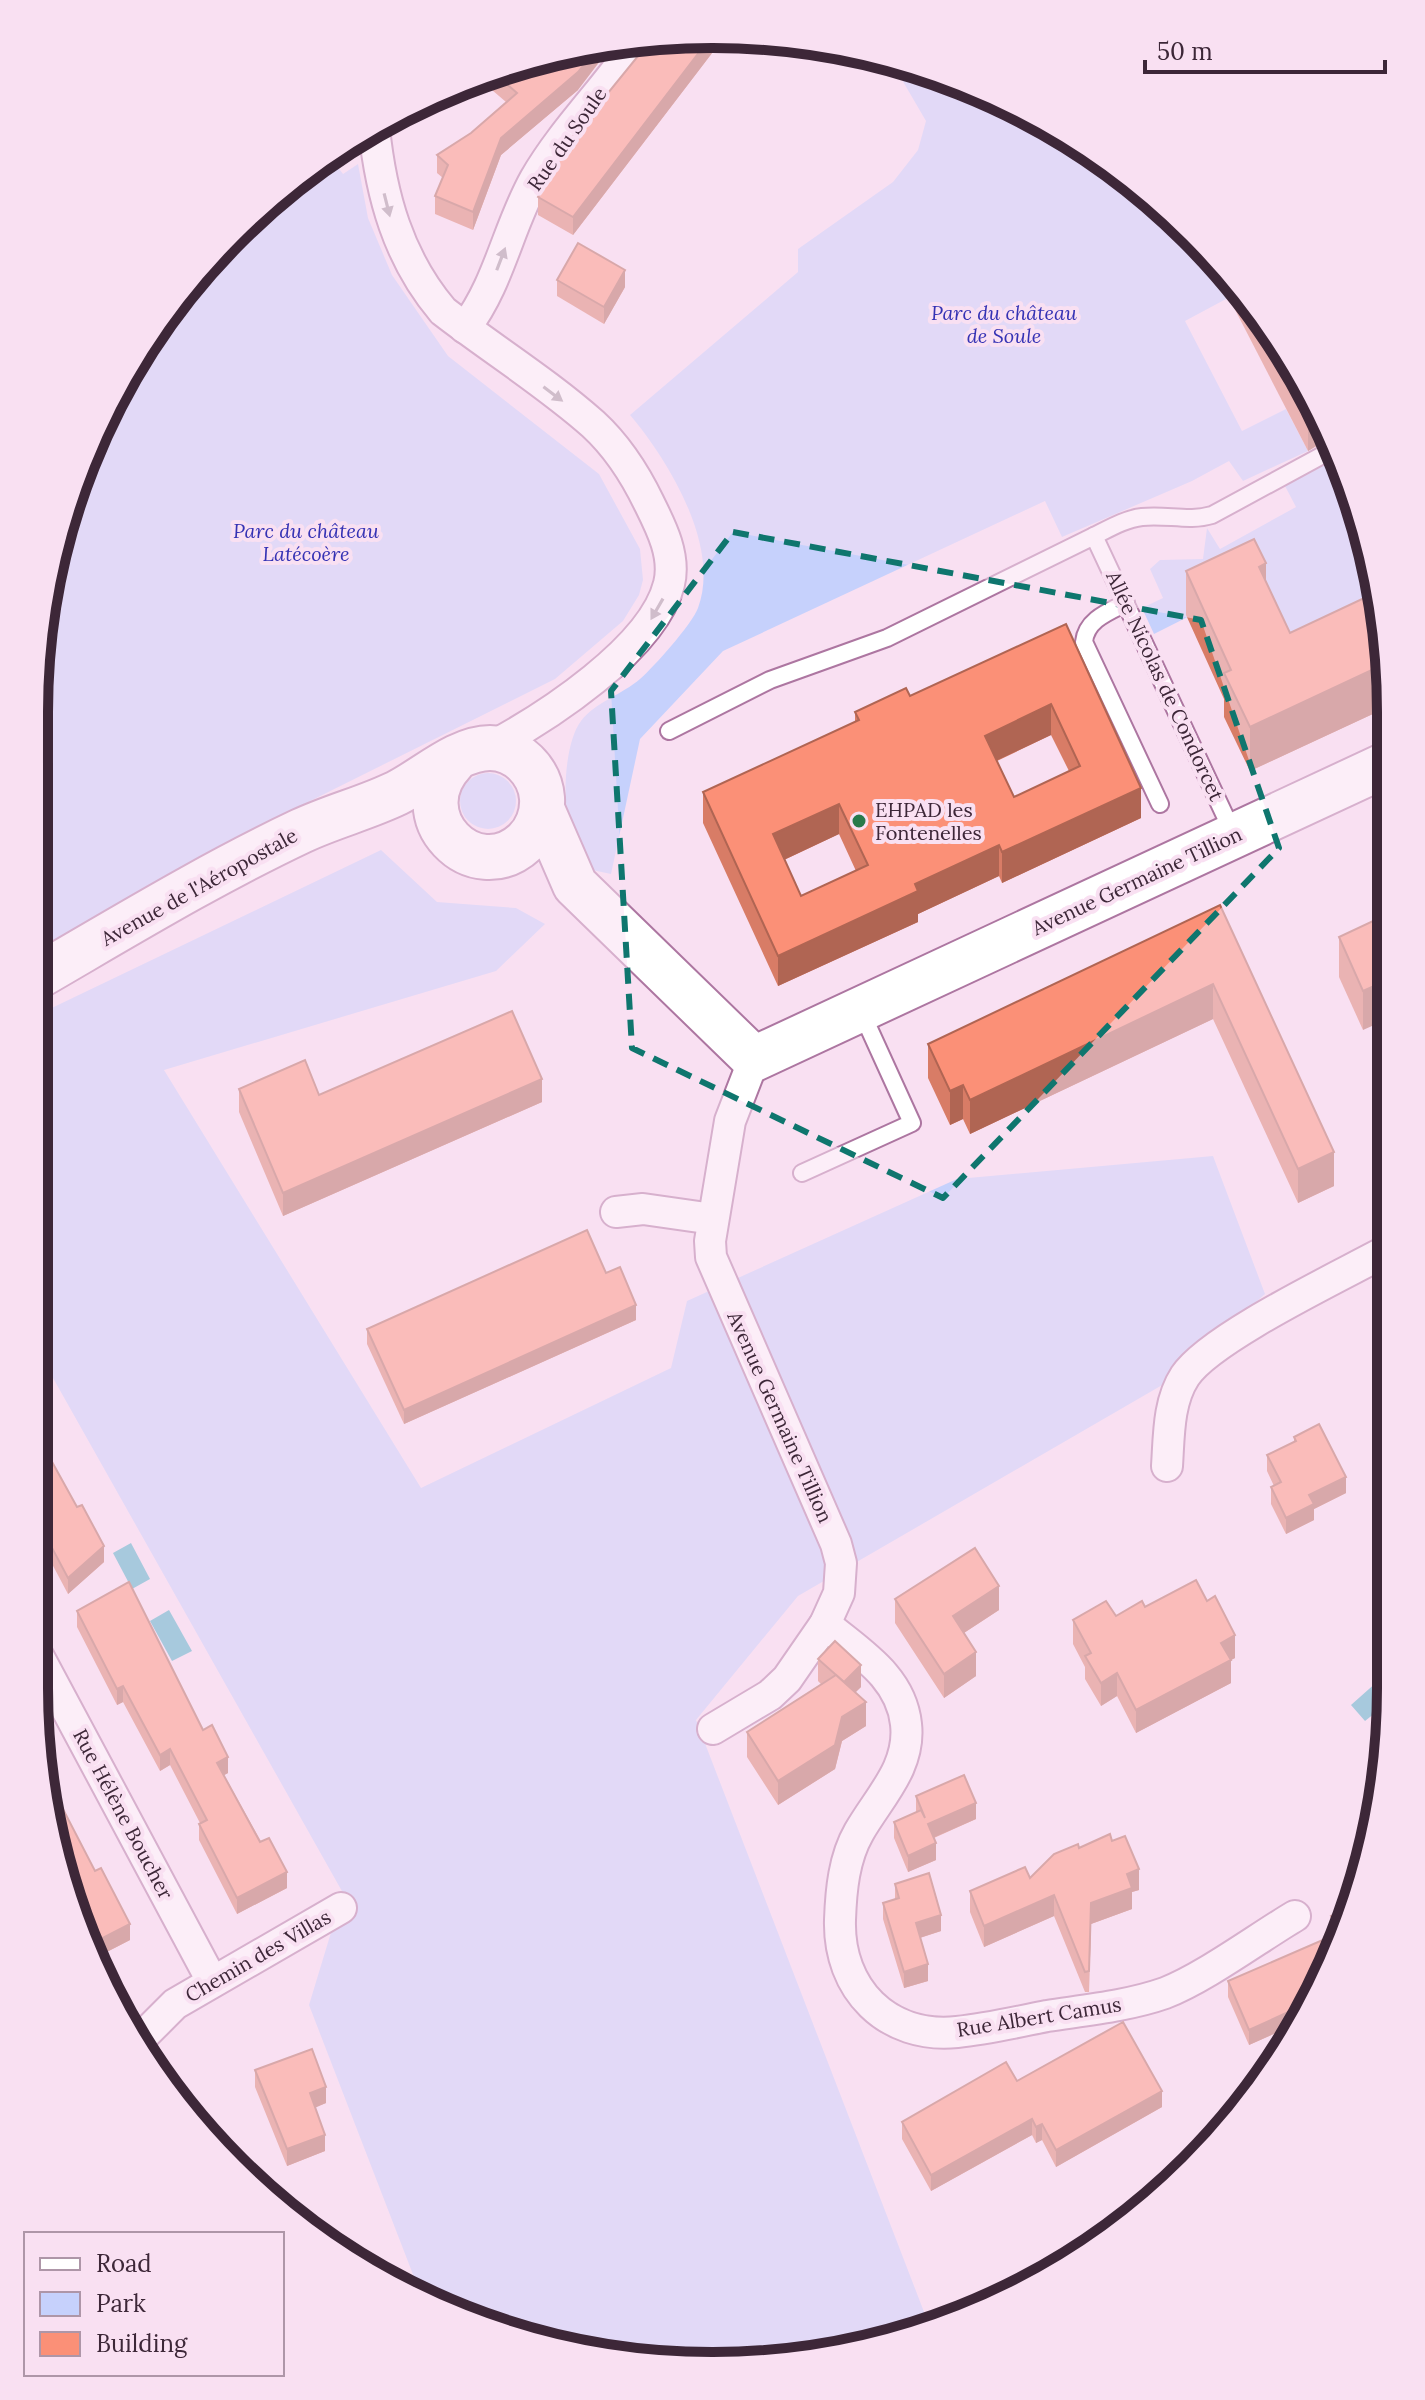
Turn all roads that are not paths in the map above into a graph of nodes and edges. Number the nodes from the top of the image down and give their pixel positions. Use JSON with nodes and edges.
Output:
{"nodes":[{"id":1,"x":628,"y":54,"type":"edge"},
{"id":2,"x":375,"y":140,"type":"edge"},
{"id":3,"x":465,"y":328,"type":"junction"},
{"id":4,"x":1324,"y":454,"type":"edge"},
{"id":5,"x":1094,"y":536,"type":"junction"},
{"id":6,"x":1126,"y":603,"type":"junction"},
{"id":7,"x":669,"y":731,"type":"dead end"},
{"id":8,"x":471,"y":755,"type":"junction"},
{"id":9,"x":1377,"y":769,"type":"edge"},
{"id":10,"x":1160,"y":804,"type":"dead end"},
{"id":11,"x":368,"y":806,"type":"junction"},
{"id":12,"x":542,"y":809,"type":"junction"},
{"id":13,"x":446,"y":836,"type":"junction"},
{"id":14,"x":1235,"y":836,"type":"junction"},
{"id":15,"x":500,"y":855,"type":"junction"},
{"id":16,"x":575,"y":885,"type":"junction"},
{"id":17,"x":48,"y":971,"type":"edge"},
{"id":18,"x":860,"y":1010,"type":"junction"},
{"id":19,"x":754,"y":1059,"type":"junction"},
{"id":20,"x":802,"y":1173,"type":"dead end"},
{"id":21,"x":616,"y":1212,"type":"dead end"},
{"id":22,"x":713,"y":1219,"type":"junction"},
{"id":23,"x":1377,"y":1256,"type":"edge"},
{"id":24,"x":1167,"y":1466,"type":"dead end"},
{"id":25,"x":825,"y":1624,"type":"junction"},
{"id":26,"x":48,"y":1674,"type":"edge"},
{"id":27,"x":713,"y":1729,"type":"dead end"},
{"id":28,"x":341,"y":1908,"type":"dead end"},
{"id":29,"x":1295,"y":1916,"type":"dead end"},
{"id":30,"x":212,"y":1981,"type":"junction"},
{"id":31,"x":145,"y":2034,"type":"edge"}],
"edges":[{"from":3,"to":1,"type":"street","name":"Rue du Soule","one_way":true},
{"from":2,"to":3,"type":"street","name":"Avenue de l'Aéropostale","one_way":true},
{"from":3,"to":8,"type":"street","name":"Avenue de l'Aéropostale","one_way":true},
{"from":4,"to":5,"type":"lane"},
{"from":5,"to":6,"type":"lane","name":"Allée Nicolas de Condorcet"},
{"from":5,"to":7,"type":"lane"},
{"from":6,"to":10,"type":"lane"},
{"from":6,"to":14,"type":"lane","name":"Allée Nicolas de Condorcet"},
{"from":8,"to":11,"type":"street","name":"Avenue de l'Aéropostale"},
{"from":8,"to":12,"type":"street"},
{"from":8,"to":13,"type":"street"},
{"from":9,"to":14,"type":"street","name":"Avenue Germaine Tillion"},
{"from":11,"to":13,"type":"street"},
{"from":11,"to":17,"type":"street","name":"Avenue de l'Aéropostale"},
{"from":12,"to":15,"type":"street"},
{"from":12,"to":16,"type":"street"},
{"from":13,"to":15,"type":"street"},
{"from":14,"to":18,"type":"street","name":"Avenue Germaine Tillion"},
{"from":15,"to":16,"type":"street"},
{"from":16,"to":19,"type":"street"},
{"from":18,"to":19,"type":"street","name":"Avenue Germaine Tillion"},
{"from":18,"to":20,"type":"lane"},
{"from":19,"to":22,"type":"street","name":"Avenue Germaine Tillion"},
{"from":21,"to":22,"type":"street"},
{"from":22,"to":25,"type":"street","name":"Avenue Germaine Tillion"},
{"from":23,"to":24,"type":"street"},
{"from":25,"to":27,"type":"street","name":"Avenue Germaine Tillion"},
{"from":25,"to":29,"type":"street","name":"Rue Albert Camus"},
{"from":26,"to":30,"type":"street","name":"Rue Hélène Boucher"},
{"from":28,"to":30,"type":"street","name":"Chemin des Villas"},
{"from":30,"to":31,"type":"street","name":"Chemin des Villas"}]}
